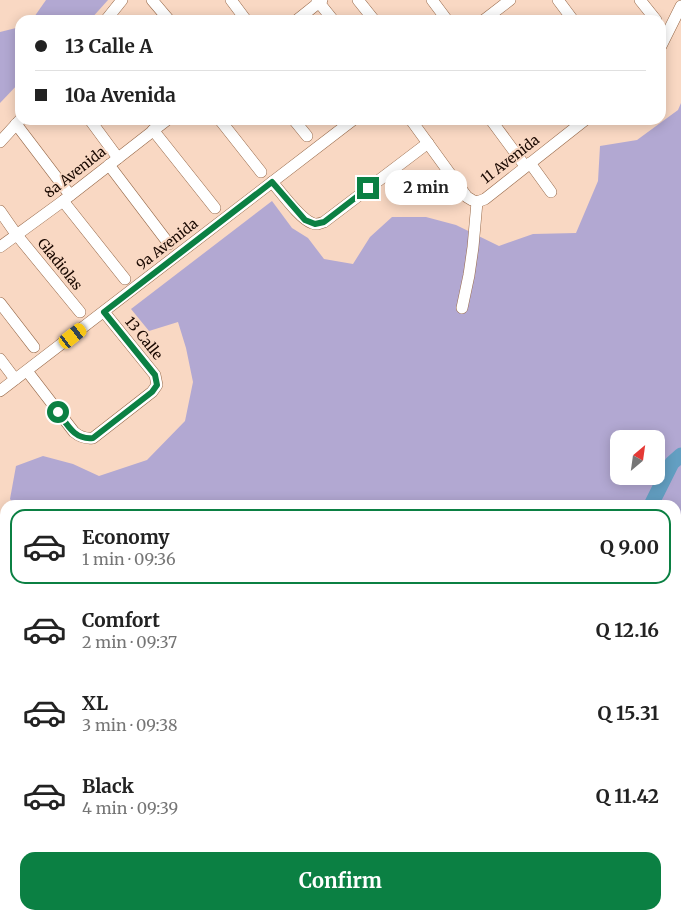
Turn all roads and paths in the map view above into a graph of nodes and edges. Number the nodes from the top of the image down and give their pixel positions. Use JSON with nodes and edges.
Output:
{"nodes":[{"id":1,"x":122,"y":0,"type":"edge"},
{"id":2,"x":152,"y":0,"type":"edge"},
{"id":3,"x":231,"y":0,"type":"edge"},
{"id":4,"x":358,"y":0,"type":"edge"},
{"id":5,"x":432,"y":0,"type":"edge"},
{"id":6,"x":510,"y":0,"type":"edge"},
{"id":7,"x":558,"y":0,"type":"edge"},
{"id":8,"x":640,"y":0,"type":"edge"},
{"id":9,"x":319,"y":1,"type":"edge"},
{"id":10,"x":681,"y":6,"type":"edge"},
{"id":11,"x":110,"y":15,"type":"edge"},
{"id":12,"x":165,"y":15,"type":"edge"},
{"id":13,"x":242,"y":15,"type":"edge"},
{"id":14,"x":303,"y":15,"type":"edge"},
{"id":15,"x":329,"y":15,"type":"edge"},
{"id":16,"x":370,"y":15,"type":"edge"},
{"id":17,"x":443,"y":15,"type":"edge"},
{"id":18,"x":490,"y":15,"type":"edge"},
{"id":19,"x":569,"y":15,"type":"edge"},
{"id":20,"x":652,"y":15,"type":"edge"},
{"id":21,"x":666,"y":28,"type":"edge"},
{"id":22,"x":15,"y":125,"type":"edge"},
{"id":23,"x":20,"y":125,"type":"edge"},
{"id":24,"x":93,"y":125,"type":"edge"},
{"id":25,"x":160,"y":125,"type":"edge"},
{"id":26,"x":224,"y":125,"type":"edge"},
{"id":27,"x":298,"y":125,"type":"edge"},
{"id":28,"x":346,"y":125,"type":"edge"},
{"id":29,"x":414,"y":125,"type":"edge"},
{"id":30,"x":495,"y":125,"type":"edge"},
{"id":31,"x":570,"y":125,"type":"edge"},
{"id":32,"x":153,"y":130,"type":"junction"},
{"id":33,"x":307,"y":136,"type":"dead end"},
{"id":34,"x":0,"y":142,"type":"edge"},
{"id":35,"x":428,"y":143,"type":"junction"},
{"id":36,"x":114,"y":161,"type":"junction"},
{"id":37,"x":528,"y":165,"type":"junction"},
{"id":38,"x":261,"y":172,"type":"dead end"},
{"id":39,"x":272,"y":182,"type":"junction"},
{"id":40,"x":551,"y":192,"type":"dead end"},
{"id":41,"x":67,"y":198,"type":"junction"},
{"id":42,"x":477,"y":202,"type":"junction"},
{"id":43,"x":214,"y":208,"type":"dead end"},
{"id":44,"x":0,"y":211,"type":"edge"},
{"id":45,"x":16,"y":234,"type":"junction"},
{"id":46,"x":169,"y":244,"type":"dead end"},
{"id":47,"x":0,"y":247,"type":"edge"},
{"id":48,"x":124,"y":279,"type":"dead end"},
{"id":49,"x":0,"y":303,"type":"edge"},
{"id":50,"x":462,"y":308,"type":"dead end"},
{"id":51,"x":80,"y":312,"type":"dead end"},
{"id":52,"x":104,"y":312,"type":"junction"},
{"id":53,"x":34,"y":347,"type":"dead end"},
{"id":54,"x":0,"y":358,"type":"edge"},
{"id":55,"x":27,"y":371,"type":"junction"},
{"id":56,"x":16,"y":379,"type":"junction"},
{"id":57,"x":0,"y":391,"type":"edge"}],
"edges":[{"from":1,"to":11,"type":"street"},
{"from":2,"to":12,"type":"street"},
{"from":3,"to":13,"type":"street"},
{"from":4,"to":16,"type":"street"},
{"from":5,"to":17,"type":"street"},
{"from":6,"to":18,"type":"street"},
{"from":7,"to":19,"type":"street"},
{"from":8,"to":20,"type":"street"},
{"from":9,"to":14,"type":"street"},
{"from":9,"to":15,"type":"street"},
{"from":10,"to":21,"type":"street"},
{"from":22,"to":34,"type":"street"},
{"from":23,"to":41,"type":"street"},
{"from":24,"to":36,"type":"street"},
{"from":25,"to":32,"type":"street","name":"8a Avenida"},
{"from":26,"to":38,"type":"street"},
{"from":27,"to":33,"type":"street"},
{"from":28,"to":39,"type":"street","name":"9a Avenida"},
{"from":29,"to":35,"type":"street"},
{"from":30,"to":37,"type":"street"},
{"from":31,"to":37,"type":"street","name":"11 Avenida"},
{"from":32,"to":36,"type":"street","name":"8a Avenida"},
{"from":32,"to":43,"type":"street"},
{"from":35,"to":39,"type":"street"},
{"from":35,"to":42,"type":"street"},
{"from":36,"to":41,"type":"street","name":"8a Avenida"},
{"from":36,"to":46,"type":"street"},
{"from":37,"to":40,"type":"street"},
{"from":37,"to":42,"type":"street","name":"11 Avenida"},
{"from":39,"to":52,"type":"street","name":"9a Avenida"},
{"from":41,"to":45,"type":"street","name":"8a Avenida"},
{"from":41,"to":48,"type":"street"},
{"from":42,"to":50,"type":"street"},
{"from":44,"to":45,"type":"street"},
{"from":45,"to":47,"type":"street","name":"8a Avenida"},
{"from":45,"to":51,"type":"street","name":"Gladiolas"},
{"from":49,"to":53,"type":"street"},
{"from":52,"to":55,"type":"street","name":"9a Avenida"},
{"from":52,"to":55,"type":"street","name":"13 Calle"},
{"from":54,"to":56,"type":"street"},
{"from":55,"to":56,"type":"street","name":"9a Avenida"},
{"from":56,"to":57,"type":"street","name":"9a Avenida"}]}
